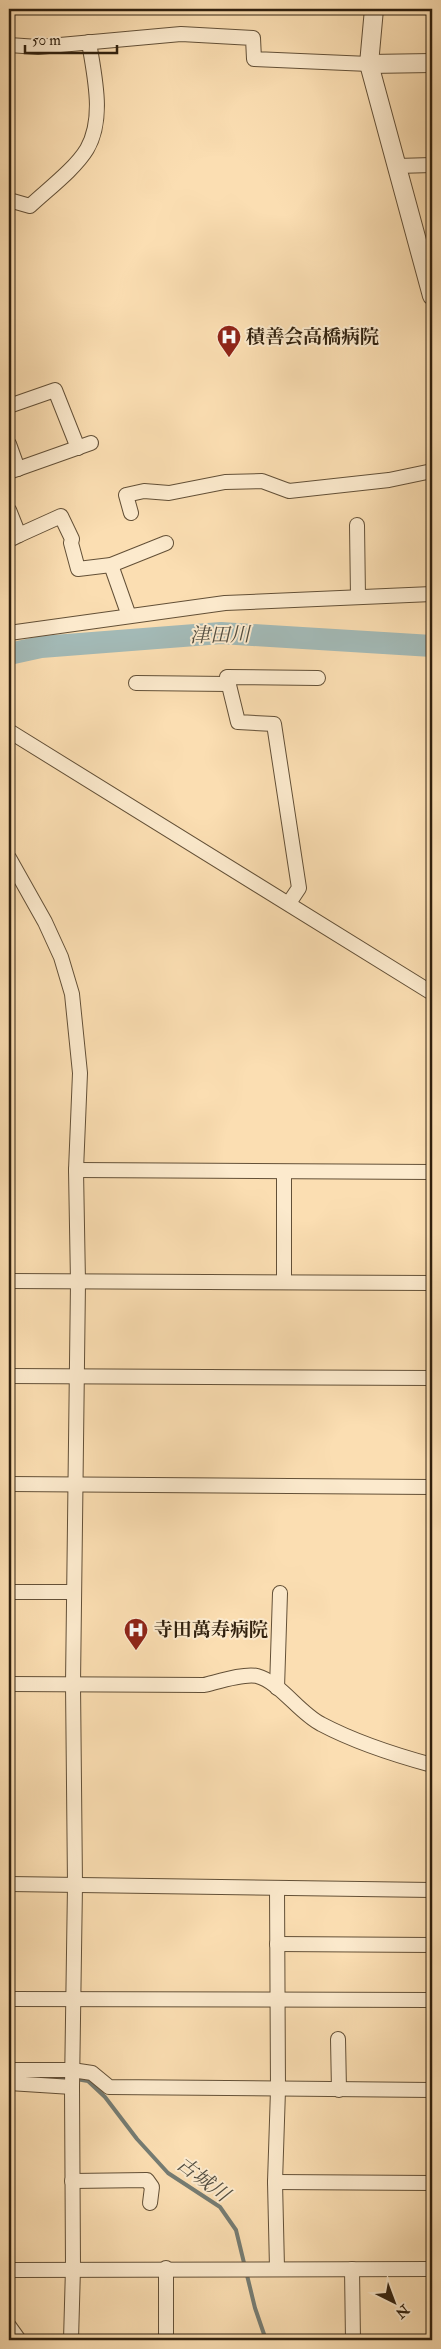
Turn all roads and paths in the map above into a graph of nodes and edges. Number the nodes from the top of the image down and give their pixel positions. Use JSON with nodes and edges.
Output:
{"nodes":[{"id":1,"x":374,"y":9,"type":"edge"},
{"id":2,"x":89,"y":42,"type":"junction"},
{"id":3,"x":9,"y":45,"type":"edge"},
{"id":4,"x":432,"y":63,"type":"edge"},
{"id":5,"x":369,"y":64,"type":"junction"},
{"id":6,"x":432,"y":165,"type":"edge"},
{"id":7,"x":397,"y":166,"type":"junction"},
{"id":8,"x":9,"y":200,"type":"edge"},
{"id":9,"x":432,"y":296,"type":"edge"},
{"id":10,"x":9,"y":406,"type":"edge"},
{"id":11,"x":9,"y":444,"type":"edge"},
{"id":12,"x":13,"y":470,"type":"edge"},
{"id":13,"x":432,"y":471,"type":"edge"},
{"id":14,"x":9,"y":510,"type":"edge"},
{"id":15,"x":131,"y":513,"type":"dead end"},
{"id":16,"x":357,"y":525,"type":"dead end"},
{"id":17,"x":14,"y":538,"type":"edge"},
{"id":18,"x":166,"y":543,"type":"dead end"},
{"id":19,"x":111,"y":566,"type":"junction"},
{"id":20,"x":432,"y":594,"type":"edge"},
{"id":21,"x":358,"y":597,"type":"junction"},
{"id":22,"x":129,"y":616,"type":"junction"},
{"id":23,"x":9,"y":633,"type":"edge"},
{"id":24,"x":227,"y":676,"type":"junction"},
{"id":25,"x":318,"y":678,"type":"dead end"},
{"id":26,"x":136,"y":683,"type":"dead end"},
{"id":27,"x":9,"y":731,"type":"edge"},
{"id":28,"x":10,"y":869,"type":"edge"},
{"id":29,"x":289,"y":903,"type":"junction"},
{"id":30,"x":432,"y":993,"type":"edge"},
{"id":31,"x":76,"y":1170,"type":"junction"},
{"id":32,"x":284,"y":1172,"type":"junction"},
{"id":33,"x":432,"y":1172,"type":"edge"},
{"id":34,"x":9,"y":1281,"type":"edge"},
{"id":35,"x":78,"y":1282,"type":"junction"},
{"id":36,"x":284,"y":1282,"type":"junction"},
{"id":37,"x":432,"y":1283,"type":"edge"},
{"id":38,"x":77,"y":1375,"type":"junction"},
{"id":39,"x":9,"y":1376,"type":"edge"},
{"id":40,"x":432,"y":1378,"type":"edge"},
{"id":41,"x":9,"y":1484,"type":"edge"},
{"id":42,"x":76,"y":1485,"type":"junction"},
{"id":43,"x":432,"y":1487,"type":"edge"},
{"id":44,"x":9,"y":1592,"type":"edge"},
{"id":45,"x":74,"y":1592,"type":"junction"},
{"id":46,"x":280,"y":1593,"type":"dead end"},
{"id":47,"x":9,"y":1684,"type":"edge"},
{"id":48,"x":73,"y":1684,"type":"junction"},
{"id":49,"x":277,"y":1688,"type":"junction"},
{"id":50,"x":432,"y":1765,"type":"edge"},
{"id":51,"x":9,"y":1884,"type":"edge"},
{"id":52,"x":75,"y":1884,"type":"junction"},
{"id":53,"x":277,"y":1888,"type":"junction"},
{"id":54,"x":432,"y":1890,"type":"edge"},
{"id":55,"x":277,"y":1944,"type":"junction"},
{"id":56,"x":432,"y":1945,"type":"edge"},
{"id":57,"x":73,"y":1998,"type":"junction"},
{"id":58,"x":277,"y":1998,"type":"junction"},
{"id":59,"x":9,"y":1999,"type":"edge"},
{"id":60,"x":432,"y":2000,"type":"edge"},
{"id":61,"x":338,"y":2039,"type":"dead end"},
{"id":62,"x":9,"y":2070,"type":"edge"},
{"id":63,"x":72,"y":2070,"type":"junction"},
{"id":64,"x":9,"y":2083,"type":"edge"},
{"id":65,"x":72,"y":2087,"type":"junction"},
{"id":66,"x":278,"y":2090,"type":"junction"},
{"id":67,"x":339,"y":2090,"type":"junction"},
{"id":68,"x":432,"y":2090,"type":"edge"},
{"id":69,"x":72,"y":2181,"type":"junction"},
{"id":70,"x":275,"y":2182,"type":"junction"},
{"id":71,"x":432,"y":2183,"type":"edge"},
{"id":72,"x":150,"y":2203,"type":"dead end"},
{"id":73,"x":73,"y":2268,"type":"junction"},
{"id":74,"x":166,"y":2268,"type":"junction"},
{"id":75,"x":277,"y":2268,"type":"junction"},
{"id":76,"x":352,"y":2269,"type":"junction"},
{"id":77,"x":432,"y":2269,"type":"edge"},
{"id":78,"x":9,"y":2270,"type":"edge"},
{"id":79,"x":9,"y":2326,"type":"edge"},
{"id":80,"x":19,"y":2340,"type":"edge"},
{"id":81,"x":71,"y":2340,"type":"edge"},
{"id":82,"x":166,"y":2340,"type":"edge"},
{"id":83,"x":353,"y":2340,"type":"edge"}],
"edges":[{"from":1,"to":5,"type":"street"},
{"from":2,"to":3,"type":"street"},
{"from":2,"to":5,"type":"street"},
{"from":2,"to":8,"type":"street"},
{"from":4,"to":5,"type":"street"},
{"from":5,"to":7,"type":"street"},
{"from":6,"to":7,"type":"street"},
{"from":7,"to":9,"type":"street"},
{"from":10,"to":12,"type":"street"},
{"from":11,"to":12,"type":"street"},
{"from":13,"to":15,"type":"street"},
{"from":14,"to":17,"type":"street"},
{"from":16,"to":21,"type":"street"},
{"from":17,"to":19,"type":"street"},
{"from":18,"to":19,"type":"street"},
{"from":19,"to":22,"type":"street"},
{"from":20,"to":21,"type":"street"},
{"from":21,"to":22,"type":"street"},
{"from":22,"to":23,"type":"street"},
{"from":24,"to":25,"type":"street"},
{"from":24,"to":26,"type":"street"},
{"from":24,"to":29,"type":"street"},
{"from":27,"to":29,"type":"street"},
{"from":28,"to":31,"type":"street"},
{"from":29,"to":30,"type":"street"},
{"from":31,"to":32,"type":"street"},
{"from":31,"to":35,"type":"street"},
{"from":32,"to":33,"type":"street"},
{"from":32,"to":36,"type":"street"},
{"from":34,"to":35,"type":"street"},
{"from":35,"to":36,"type":"street"},
{"from":35,"to":38,"type":"street"},
{"from":36,"to":37,"type":"street"},
{"from":38,"to":39,"type":"street"},
{"from":38,"to":40,"type":"street"},
{"from":38,"to":42,"type":"street"},
{"from":41,"to":42,"type":"street"},
{"from":42,"to":43,"type":"street"},
{"from":42,"to":45,"type":"street"},
{"from":44,"to":45,"type":"street"},
{"from":45,"to":48,"type":"street"},
{"from":46,"to":49,"type":"street"},
{"from":47,"to":48,"type":"street"},
{"from":48,"to":49,"type":"street"},
{"from":48,"to":52,"type":"street"},
{"from":49,"to":50,"type":"street"},
{"from":51,"to":52,"type":"street"},
{"from":52,"to":53,"type":"street"},
{"from":52,"to":57,"type":"street"},
{"from":53,"to":54,"type":"street"},
{"from":53,"to":55,"type":"street"},
{"from":55,"to":56,"type":"street"},
{"from":55,"to":58,"type":"street"},
{"from":57,"to":58,"type":"street"},
{"from":57,"to":59,"type":"street"},
{"from":57,"to":63,"type":"street"},
{"from":58,"to":60,"type":"street"},
{"from":58,"to":66,"type":"street"},
{"from":61,"to":67,"type":"street"},
{"from":62,"to":63,"type":"street"},
{"from":63,"to":65,"type":"street"},
{"from":63,"to":66,"type":"street"},
{"from":64,"to":65,"type":"street"},
{"from":65,"to":69,"type":"street"},
{"from":66,"to":67,"type":"street"},
{"from":66,"to":70,"type":"street"},
{"from":67,"to":68,"type":"street"},
{"from":69,"to":72,"type":"street"},
{"from":69,"to":73,"type":"street"},
{"from":70,"to":71,"type":"street"},
{"from":70,"to":75,"type":"street"},
{"from":73,"to":74,"type":"street"},
{"from":73,"to":78,"type":"street"},
{"from":73,"to":81,"type":"street"},
{"from":74,"to":75,"type":"street"},
{"from":74,"to":82,"type":"street"},
{"from":75,"to":76,"type":"street"},
{"from":76,"to":77,"type":"street"},
{"from":76,"to":83,"type":"street"},
{"from":79,"to":80,"type":"street"}]}
